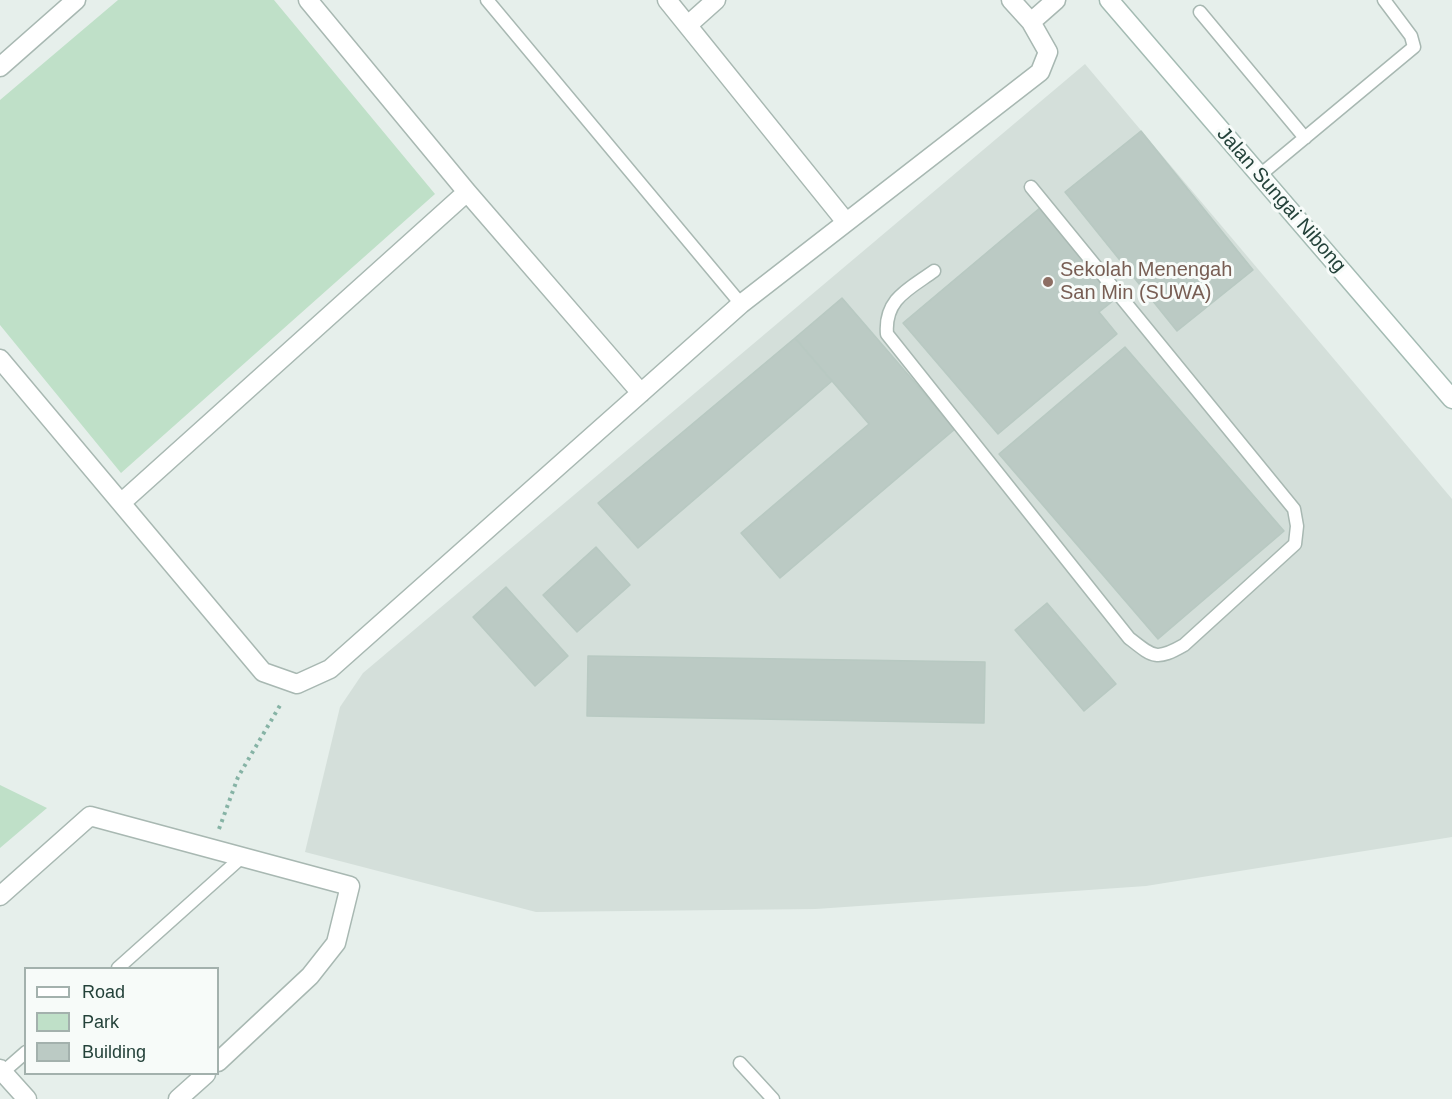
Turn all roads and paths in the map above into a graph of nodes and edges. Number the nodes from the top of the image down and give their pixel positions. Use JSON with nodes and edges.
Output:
{"nodes":[{"id":1,"x":76,"y":0,"type":"edge"},
{"id":2,"x":308,"y":0,"type":"edge"},
{"id":3,"x":487,"y":0,"type":"edge"},
{"id":4,"x":667,"y":0,"type":"edge"},
{"id":5,"x":716,"y":0,"type":"edge"},
{"id":6,"x":1011,"y":0,"type":"edge"},
{"id":7,"x":1056,"y":0,"type":"edge"},
{"id":8,"x":1110,"y":0,"type":"edge"},
{"id":9,"x":1384,"y":0,"type":"edge"},
{"id":10,"x":1200,"y":12,"type":"dead end"},
{"id":11,"x":1031,"y":22,"type":"junction"},
{"id":12,"x":688,"y":25,"type":"junction"},
{"id":13,"x":0,"y":67,"type":"edge"},
{"id":14,"x":1305,"y":138,"type":"junction"},
{"id":15,"x":1260,"y":176,"type":"junction"},
{"id":16,"x":1031,"y":187,"type":"dead end"},
{"id":17,"x":467,"y":192,"type":"junction"},
{"id":18,"x":846,"y":222,"type":"junction"},
{"id":19,"x":934,"y":271,"type":"dead end"},
{"id":20,"x":741,"y":304,"type":"junction"},
{"id":21,"x":0,"y":359,"type":"edge"},
{"id":22,"x":641,"y":393,"type":"junction"},
{"id":23,"x":1452,"y":399,"type":"edge"},
{"id":24,"x":121,"y":503,"type":"junction"},
{"id":25,"x":290,"y":681,"type":"junction"},
{"id":26,"x":211,"y":849,"type":"junction"},
{"id":27,"x":242,"y":857,"type":"junction"},
{"id":28,"x":0,"y":896,"type":"edge"},
{"id":29,"x":120,"y":967,"type":"edge"},
{"id":30,"x":24,"y":1054,"type":"edge"},
{"id":31,"x":219,"y":1061,"type":"edge"},
{"id":32,"x":740,"y":1063,"type":"dead end"},
{"id":33,"x":2,"y":1071,"type":"edge"},
{"id":34,"x":205,"y":1075,"type":"edge"},
{"id":35,"x":27,"y":1099,"type":"edge"},
{"id":36,"x":178,"y":1099,"type":"edge"},
{"id":37,"x":773,"y":1099,"type":"edge"}],
"edges":[{"from":1,"to":13,"type":"street"},
{"from":2,"to":17,"type":"street"},
{"from":3,"to":20,"type":"lane"},
{"from":4,"to":12,"type":"street"},
{"from":5,"to":12,"type":"street"},
{"from":6,"to":11,"type":"street"},
{"from":7,"to":11,"type":"street"},
{"from":8,"to":15,"type":"street","name":"Jalan Sungai Nibong"},
{"from":9,"to":14,"type":"lane"},
{"from":10,"to":14,"type":"lane"},
{"from":11,"to":18,"type":"street"},
{"from":12,"to":18,"type":"street"},
{"from":14,"to":15,"type":"lane"},
{"from":15,"to":23,"type":"street","name":"Jalan Sungai Nibong"},
{"from":16,"to":19,"type":"lane"},
{"from":17,"to":22,"type":"street"},
{"from":17,"to":24,"type":"street"},
{"from":18,"to":20,"type":"street"},
{"from":20,"to":22,"type":"street"},
{"from":21,"to":24,"type":"street"},
{"from":22,"to":25,"type":"street"},
{"from":24,"to":25,"type":"street"},
{"from":25,"to":26,"type":"path"},
{"from":26,"to":27,"type":"street"},
{"from":26,"to":28,"type":"street"},
{"from":27,"to":29,"type":"lane"},
{"from":27,"to":31,"type":"street"},
{"from":30,"to":33,"type":"lane"},
{"from":32,"to":37,"type":"lane"},
{"from":33,"to":35,"type":"street"},
{"from":34,"to":36,"type":"street"}]}
